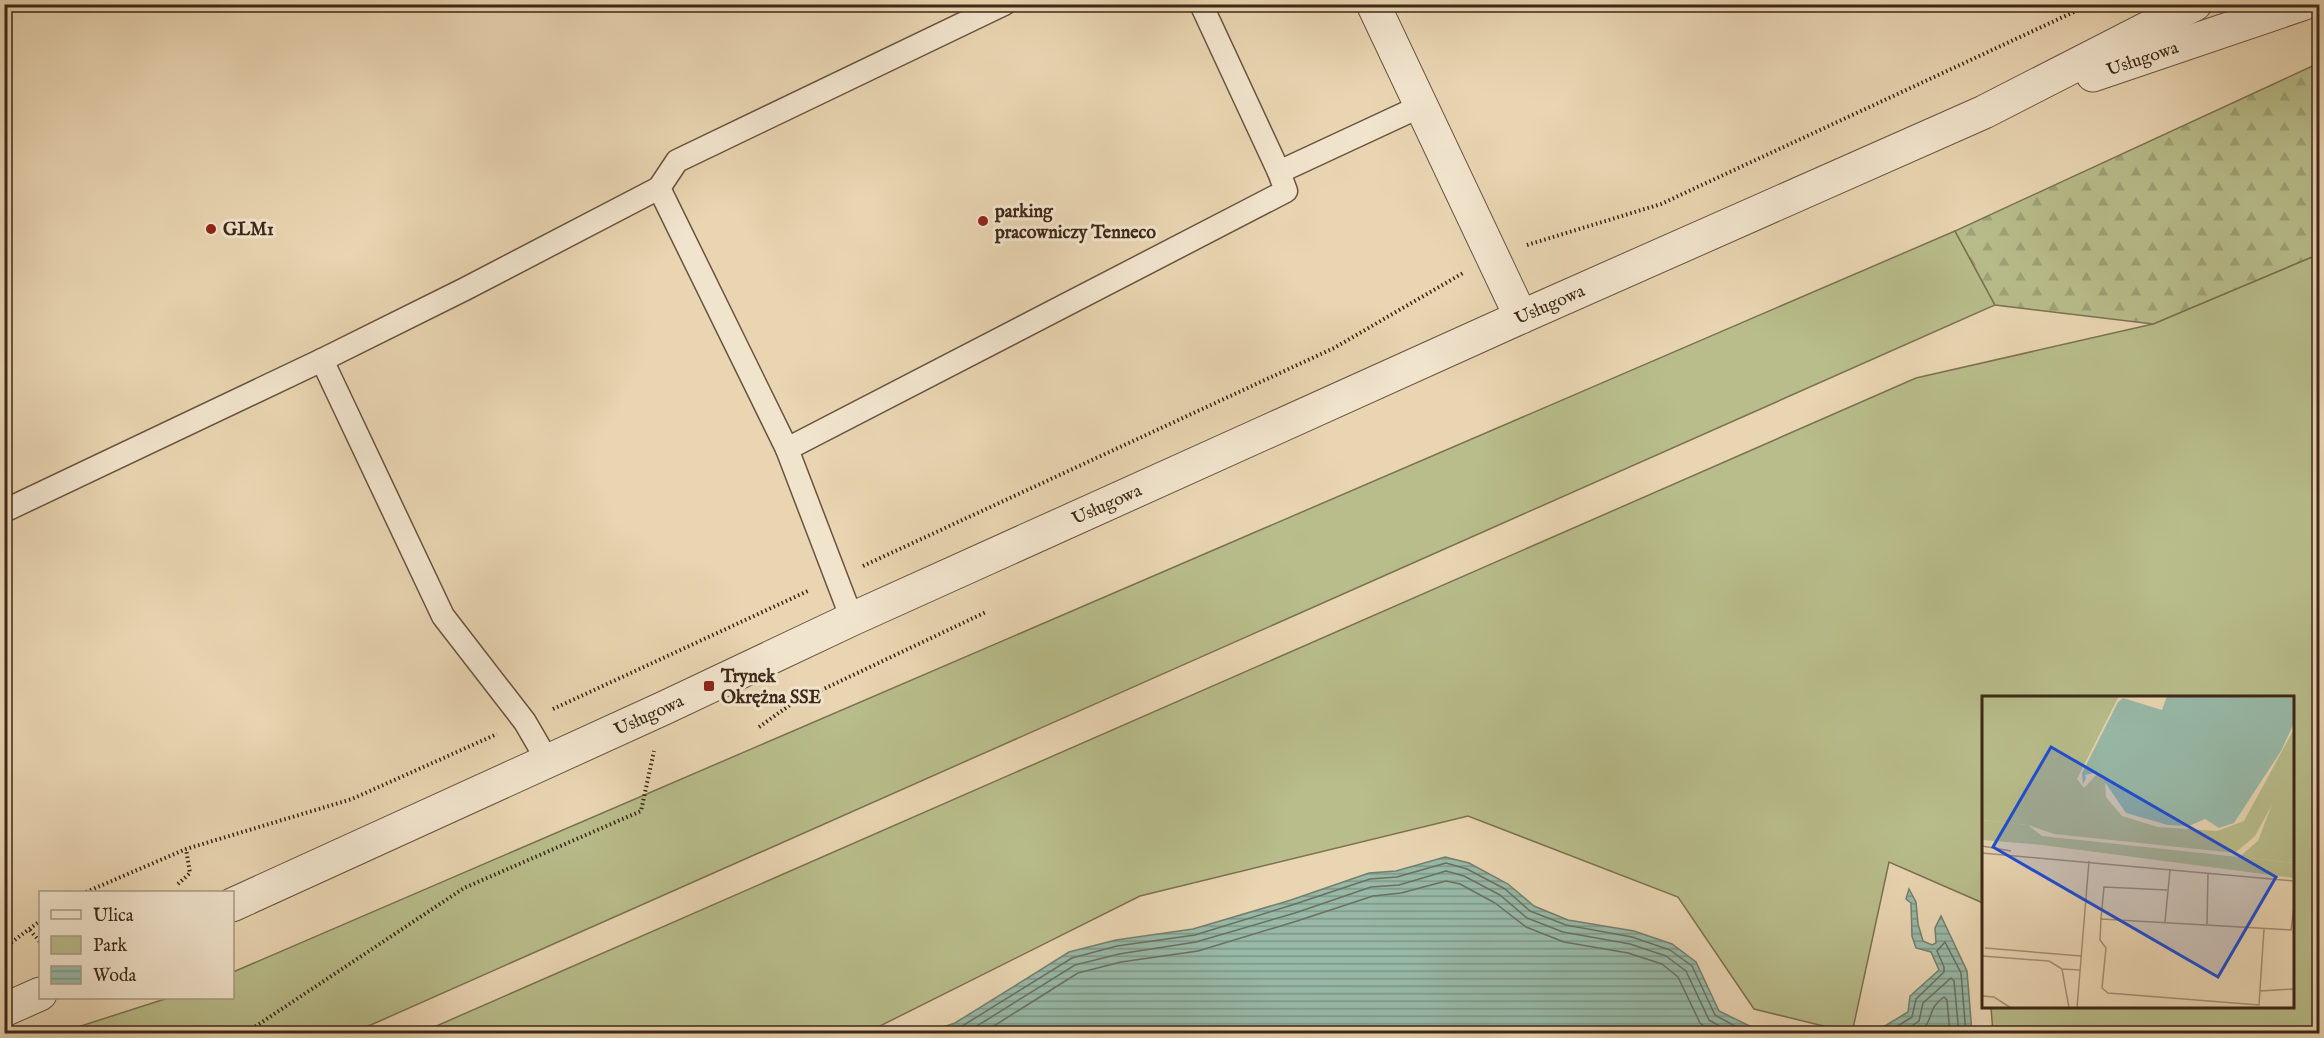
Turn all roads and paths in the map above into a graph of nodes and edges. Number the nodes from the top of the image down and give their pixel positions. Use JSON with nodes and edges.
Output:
{"nodes":[{"id":1,"x":1004,"y":4,"type":"edge"},
{"id":2,"x":1201,"y":4,"type":"edge"},
{"id":3,"x":1373,"y":4,"type":"edge"},
{"id":4,"x":2091,"y":4,"type":"edge"},
{"id":5,"x":2195,"y":4,"type":"edge"},
{"id":6,"x":2302,"y":4,"type":"edge"},
{"id":7,"x":1421,"y":106,"type":"junction"},
{"id":8,"x":1984,"y":112,"type":"junction"},
{"id":9,"x":1280,"y":172,"type":"junction"},
{"id":10,"x":659,"y":188,"type":"junction"},
{"id":11,"x":1492,"y":256,"type":"junction"},
{"id":12,"x":1521,"y":317,"type":"junction"},
{"id":13,"x":322,"y":360,"type":"junction"},
{"id":14,"x":787,"y":449,"type":"junction"},
{"id":15,"x":4,"y":510,"type":"edge"},
{"id":16,"x":836,"y":578,"type":"junction"},
{"id":17,"x":986,"y":612,"type":"dead end"},
{"id":18,"x":852,"y":619,"type":"junction"},
{"id":19,"x":664,"y":708,"type":"junction"},
{"id":20,"x":525,"y":722,"type":"junction"},
{"id":21,"x":759,"y":728,"type":"dead end"},
{"id":22,"x":547,"y":760,"type":"junction"},
{"id":23,"x":186,"y":849,"type":"junction"},
{"id":24,"x":178,"y":884,"type":"dead end"},
{"id":25,"x":88,"y":891,"type":"edge"},
{"id":26,"x":234,"y":904,"type":"edge"},
{"id":27,"x":39,"y":922,"type":"edge"},
{"id":28,"x":30,"y":930,"type":"junction"},
{"id":29,"x":39,"y":941,"type":"edge"},
{"id":30,"x":4,"y":948,"type":"edge"},
{"id":31,"x":39,"y":994,"type":"edge"},
{"id":32,"x":4,"y":1010,"type":"edge"},
{"id":33,"x":244,"y":1034,"type":"edge"}],
"edges":[{"from":1,"to":10,"type":"lane"},
{"from":2,"to":9,"type":"lane"},
{"from":3,"to":7,"type":"street"},
{"from":4,"to":11,"type":"path"},
{"from":5,"to":8,"type":"street","name":"Usługowa"},
{"from":6,"to":8,"type":"street","name":"Usługowa"},
{"from":7,"to":9,"type":"lane"},
{"from":7,"to":11,"type":"street"},
{"from":8,"to":12,"type":"street","name":"Usługowa"},
{"from":9,"to":14,"type":"lane"},
{"from":10,"to":13,"type":"lane"},
{"from":10,"to":14,"type":"lane"},
{"from":11,"to":12,"type":"street"},
{"from":11,"to":16,"type":"path"},
{"from":12,"to":18,"type":"street","name":"Usługowa"},
{"from":13,"to":15,"type":"lane"},
{"from":13,"to":20,"type":"lane"},
{"from":14,"to":16,"type":"lane"},
{"from":16,"to":18,"type":"lane"},
{"from":16,"to":20,"type":"path"},
{"from":17,"to":21,"type":"path"},
{"from":18,"to":19,"type":"street","name":"Usługowa"},
{"from":19,"to":22,"type":"street","name":"Usługowa"},
{"from":19,"to":33,"type":"path"},
{"from":20,"to":22,"type":"lane"},
{"from":20,"to":23,"type":"path"},
{"from":22,"to":26,"type":"street","name":"Usługowa"},
{"from":23,"to":24,"type":"path"},
{"from":23,"to":25,"type":"path"},
{"from":27,"to":28,"type":"path"},
{"from":28,"to":29,"type":"path"},
{"from":28,"to":30,"type":"path"},
{"from":31,"to":32,"type":"street"}]}
